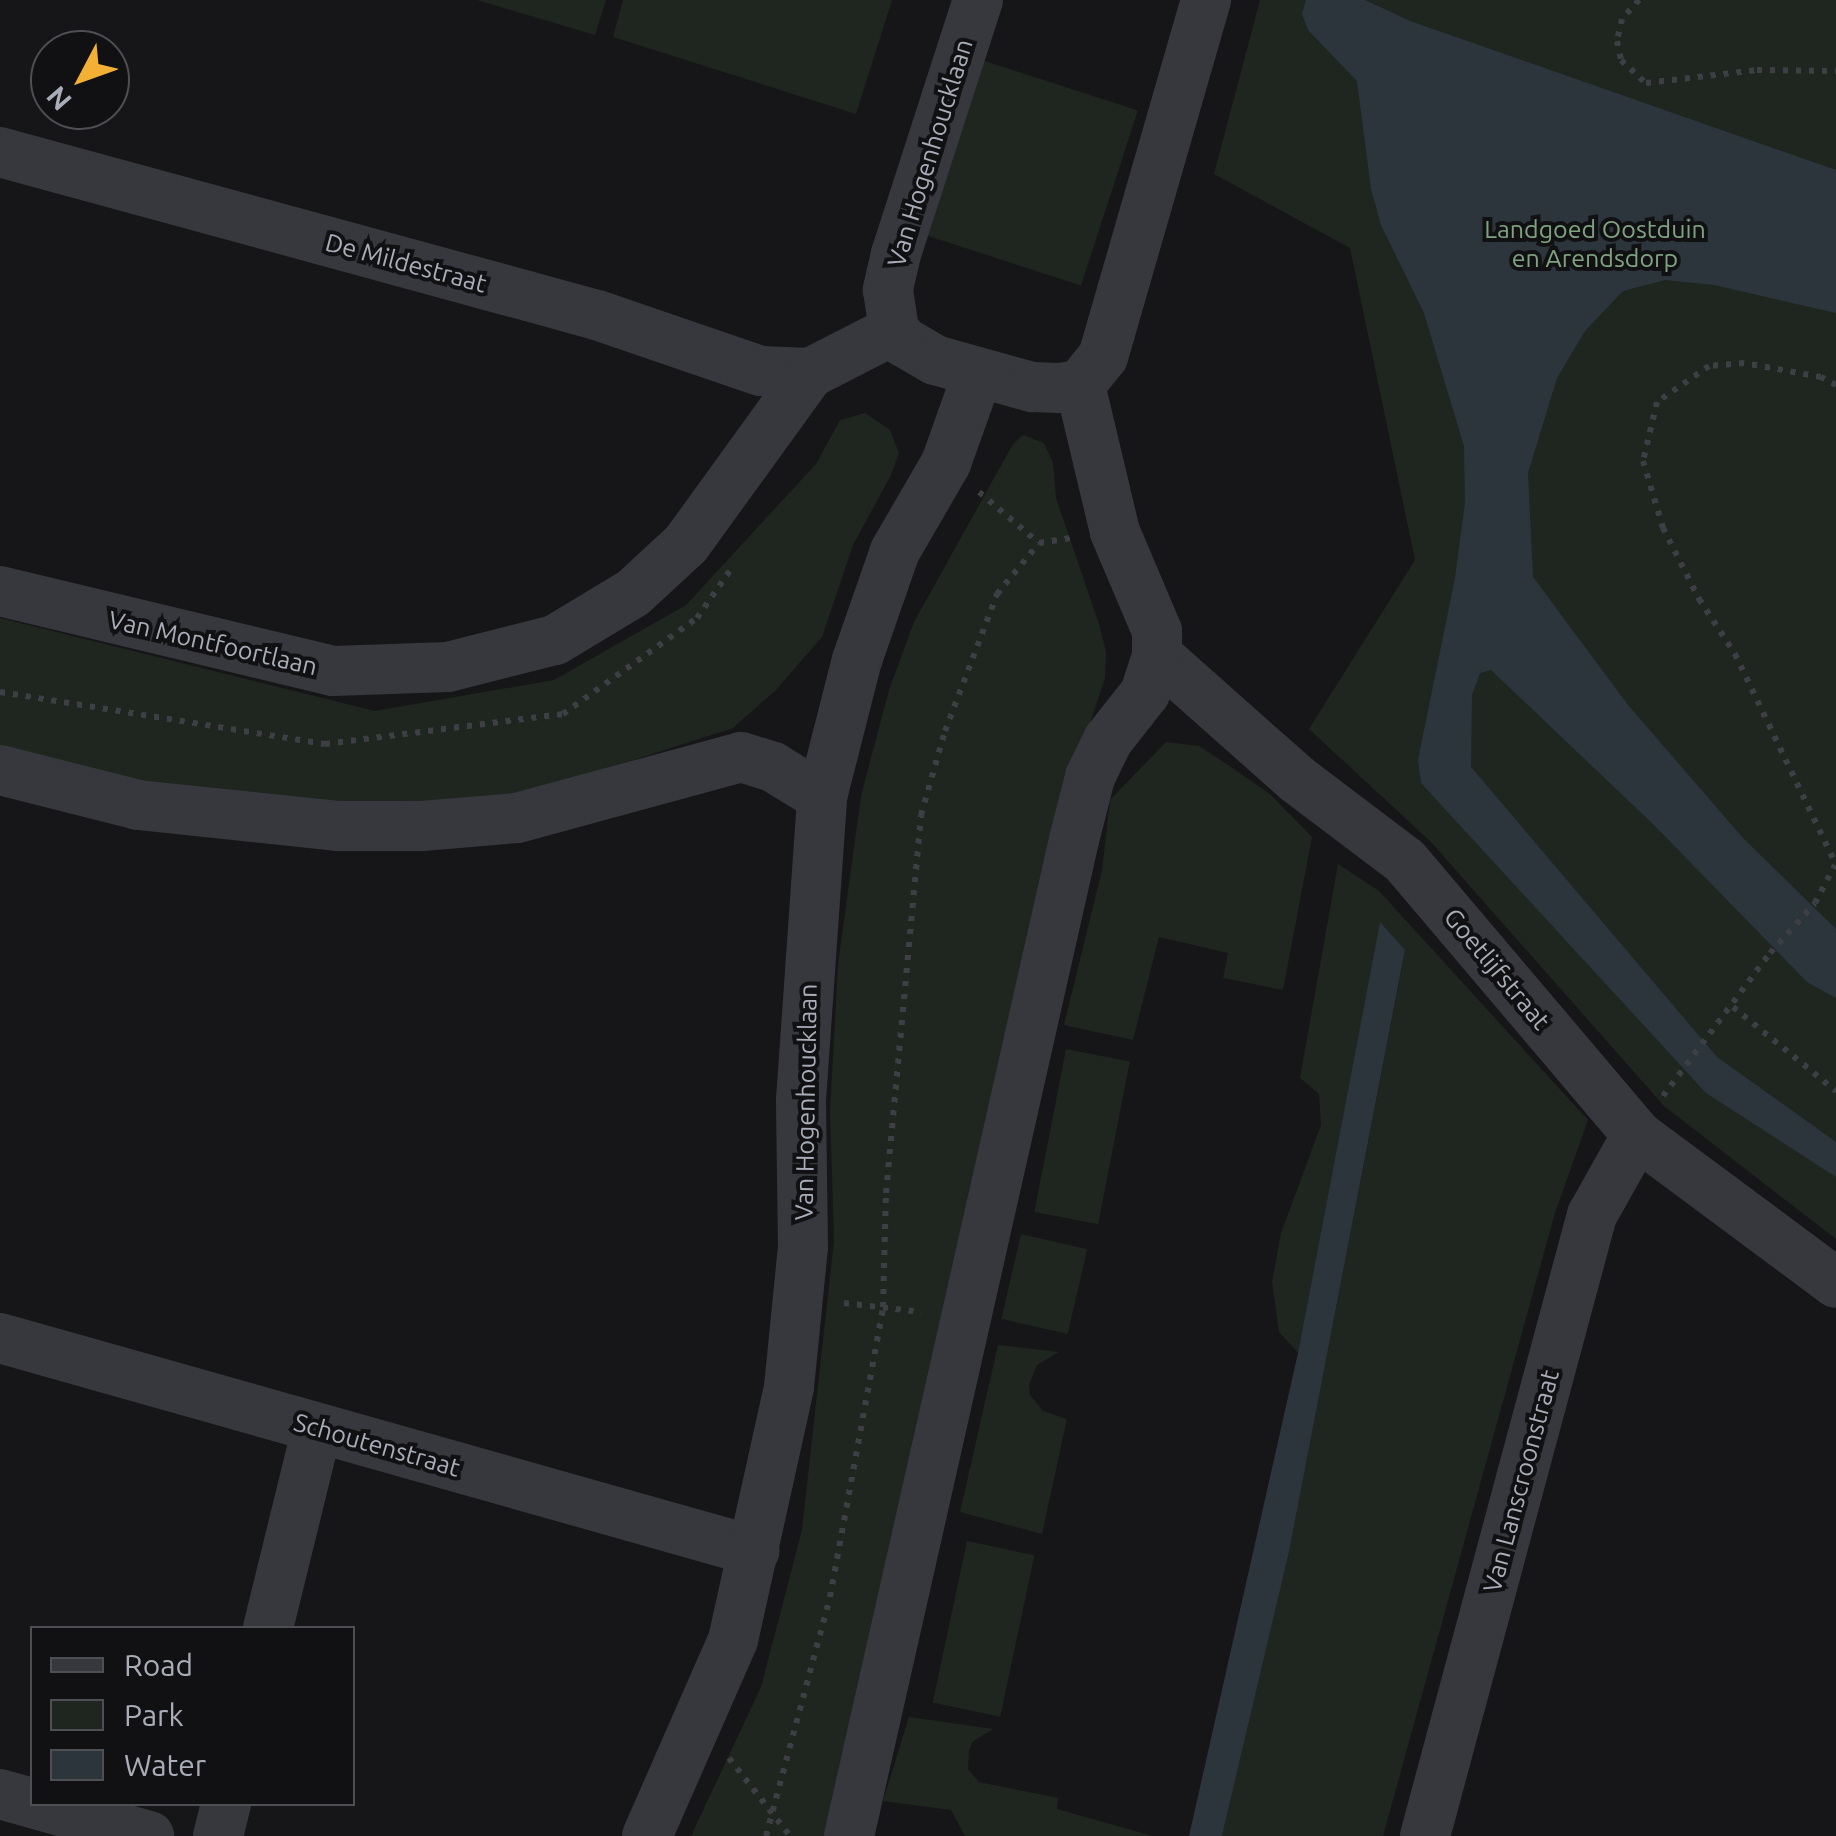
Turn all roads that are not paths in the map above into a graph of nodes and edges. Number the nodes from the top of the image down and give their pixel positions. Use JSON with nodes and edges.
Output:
{"nodes":[{"id":1,"x":978,"y":0,"type":"edge"},
{"id":2,"x":1206,"y":0,"type":"edge"},
{"id":3,"x":0,"y":152,"type":"edge"},
{"id":4,"x":894,"y":330,"type":"junction"},
{"id":5,"x":810,"y":373,"type":"junction"},
{"id":6,"x":978,"y":374,"type":"junction"},
{"id":7,"x":1080,"y":385,"type":"junction"},
{"id":8,"x":0,"y":590,"type":"edge"},
{"id":9,"x":1157,"y":655,"type":"junction"},
{"id":10,"x":0,"y":770,"type":"edge"},
{"id":11,"x":822,"y":797,"type":"junction"},
{"id":12,"x":1637,"y":1135,"type":"junction"},
{"id":13,"x":1836,"y":1283,"type":"edge"},
{"id":14,"x":0,"y":1338,"type":"edge"},
{"id":15,"x":316,"y":1428,"type":"junction"},
{"id":16,"x":754,"y":1551,"type":"junction"},
{"id":17,"x":268,"y":1626,"type":"edge"},
{"id":18,"x":0,"y":1794,"type":"edge"},
{"id":19,"x":30,"y":1802,"type":"edge"},
{"id":20,"x":43,"y":1806,"type":"edge"},
{"id":21,"x":226,"y":1806,"type":"edge"},
{"id":22,"x":150,"y":1836,"type":"edge"},
{"id":23,"x":218,"y":1836,"type":"edge"},
{"id":24,"x":647,"y":1836,"type":"edge"},
{"id":25,"x":849,"y":1836,"type":"edge"},
{"id":26,"x":1425,"y":1836,"type":"edge"}],
"edges":[{"from":1,"to":4,"type":"street","name":"Van Hogenhoucklaan"},
{"from":2,"to":7,"type":"street"},
{"from":3,"to":5,"type":"street","name":"De Mildestraat"},
{"from":4,"to":5,"type":"street","name":"Van Montfoortlaan"},
{"from":4,"to":6,"type":"street"},
{"from":5,"to":8,"type":"street","name":"Van Montfoortlaan"},
{"from":6,"to":7,"type":"street"},
{"from":6,"to":11,"type":"street","name":"Van Hogenhoucklaan"},
{"from":7,"to":9,"type":"street"},
{"from":9,"to":12,"type":"street","name":"Goetlijfstraat"},
{"from":9,"to":25,"type":"street"},
{"from":10,"to":11,"type":"street"},
{"from":11,"to":16,"type":"street","name":"Van Hogenhoucklaan"},
{"from":12,"to":13,"type":"street","name":"Goetlijfstraat"},
{"from":12,"to":26,"type":"street","name":"Van Lanscroonstraat"},
{"from":14,"to":15,"type":"street","name":"Schoutenstraat"},
{"from":15,"to":16,"type":"street","name":"Schoutenstraat"},
{"from":15,"to":17,"type":"street"},
{"from":16,"to":24,"type":"street","name":"Van Hogenhoucklaan"},
{"from":18,"to":19,"type":"street"},
{"from":20,"to":22,"type":"street"},
{"from":21,"to":23,"type":"street"}]}
